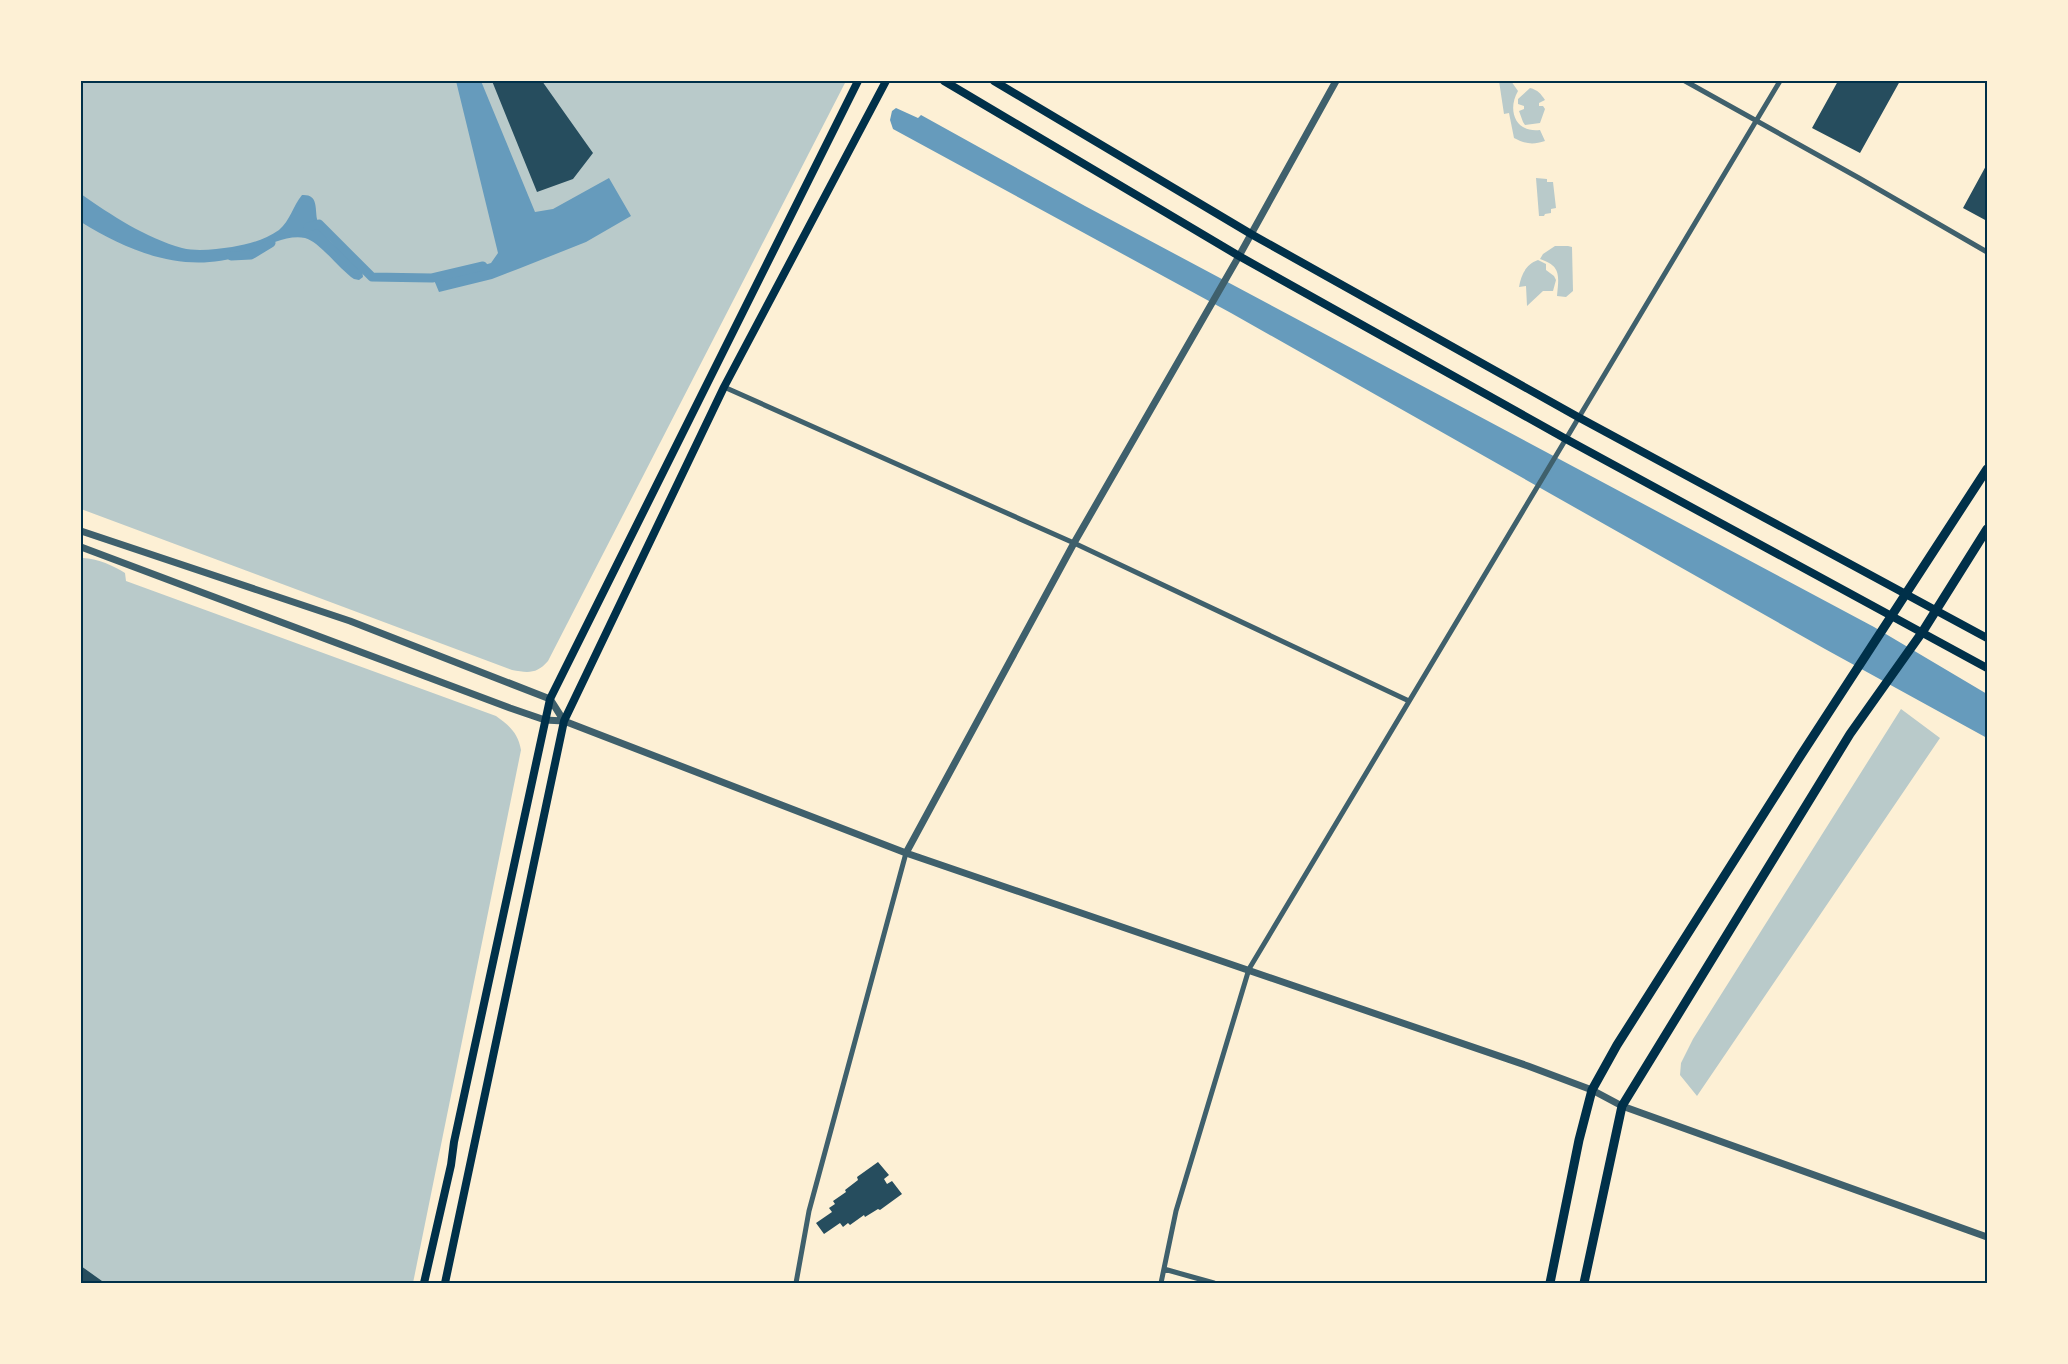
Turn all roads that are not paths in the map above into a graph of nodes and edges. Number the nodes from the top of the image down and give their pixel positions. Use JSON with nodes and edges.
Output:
{"nodes":[{"id":1,"x":858,"y":81,"type":"edge"},
{"id":2,"x":886,"y":81,"type":"edge"},
{"id":3,"x":944,"y":81,"type":"edge"},
{"id":4,"x":994,"y":81,"type":"edge"},
{"id":5,"x":1336,"y":81,"type":"edge"},
{"id":6,"x":1685,"y":81,"type":"edge"},
{"id":7,"x":1780,"y":81,"type":"edge"},
{"id":8,"x":1756,"y":120,"type":"junction"},
{"id":9,"x":1251,"y":234,"type":"junction"},
{"id":10,"x":1987,"y":252,"type":"edge"},
{"id":11,"x":1239,"y":256,"type":"junction"},
{"id":12,"x":724,"y":387,"type":"junction"},
{"id":13,"x":1579,"y":417,"type":"junction"},
{"id":14,"x":1566,"y":439,"type":"junction"},
{"id":15,"x":1987,"y":469,"type":"edge"},
{"id":16,"x":1987,"y":529,"type":"edge"},
{"id":17,"x":81,"y":531,"type":"edge"},
{"id":18,"x":1074,"y":543,"type":"junction"},
{"id":19,"x":81,"y":547,"type":"edge"},
{"id":20,"x":1907,"y":594,"type":"junction"},
{"id":21,"x":1937,"y":610,"type":"junction"},
{"id":22,"x":1893,"y":615,"type":"junction"},
{"id":23,"x":1923,"y":632,"type":"junction"},
{"id":24,"x":1987,"y":638,"type":"edge"},
{"id":25,"x":1987,"y":668,"type":"edge"},
{"id":26,"x":550,"y":699,"type":"junction"},
{"id":27,"x":1409,"y":701,"type":"junction"},
{"id":28,"x":545,"y":720,"type":"junction"},
{"id":29,"x":564,"y":722,"type":"junction"},
{"id":30,"x":906,"y":853,"type":"junction"},
{"id":31,"x":1249,"y":969,"type":"junction"},
{"id":32,"x":1592,"y":1090,"type":"junction"},
{"id":33,"x":1622,"y":1106,"type":"junction"},
{"id":34,"x":1987,"y":1237,"type":"edge"},
{"id":35,"x":1164,"y":1269,"type":"junction"},
{"id":36,"x":423,"y":1283,"type":"edge"},
{"id":37,"x":445,"y":1283,"type":"edge"},
{"id":38,"x":796,"y":1283,"type":"edge"},
{"id":39,"x":1161,"y":1283,"type":"edge"},
{"id":40,"x":1214,"y":1283,"type":"edge"},
{"id":41,"x":1550,"y":1283,"type":"edge"},
{"id":42,"x":1584,"y":1283,"type":"edge"}],
"edges":[{"from":1,"to":26,"type":"main road"},
{"from":2,"to":12,"type":"main road"},
{"from":3,"to":11,"type":"main road"},
{"from":4,"to":9,"type":"main road"},
{"from":5,"to":9,"type":"street"},
{"from":6,"to":8,"type":"street"},
{"from":7,"to":8,"type":"street"},
{"from":8,"to":10,"type":"street"},
{"from":8,"to":13,"type":"street"},
{"from":9,"to":11,"type":"street"},
{"from":9,"to":13,"type":"main road"},
{"from":11,"to":14,"type":"main road"},
{"from":11,"to":18,"type":"street"},
{"from":12,"to":18,"type":"street"},
{"from":12,"to":29,"type":"main road"},
{"from":13,"to":14,"type":"street"},
{"from":13,"to":20,"type":"main road"},
{"from":14,"to":22,"type":"main road"},
{"from":14,"to":27,"type":"street"},
{"from":15,"to":20,"type":"main road"},
{"from":16,"to":21,"type":"main road"},
{"from":17,"to":26,"type":"street"},
{"from":18,"to":27,"type":"street"},
{"from":18,"to":30,"type":"street"},
{"from":19,"to":28,"type":"street"},
{"from":20,"to":21,"type":"main road"},
{"from":20,"to":22,"type":"main road"},
{"from":21,"to":23,"type":"main road"},
{"from":21,"to":24,"type":"main road"},
{"from":22,"to":23,"type":"main road"},
{"from":22,"to":32,"type":"main road"},
{"from":23,"to":25,"type":"main road"},
{"from":23,"to":33,"type":"main road"},
{"from":26,"to":28,"type":"main road"},
{"from":26,"to":29,"type":"street"},
{"from":27,"to":31,"type":"street"},
{"from":28,"to":29,"type":"street"},
{"from":28,"to":36,"type":"main road"},
{"from":29,"to":30,"type":"street"},
{"from":29,"to":37,"type":"main road"},
{"from":30,"to":31,"type":"street"},
{"from":30,"to":38,"type":"street"},
{"from":31,"to":32,"type":"street"},
{"from":31,"to":35,"type":"street"},
{"from":32,"to":33,"type":"street"},
{"from":32,"to":41,"type":"main road"},
{"from":33,"to":34,"type":"street"},
{"from":33,"to":42,"type":"main road"},
{"from":35,"to":39,"type":"street"},
{"from":35,"to":40,"type":"street"}]}
